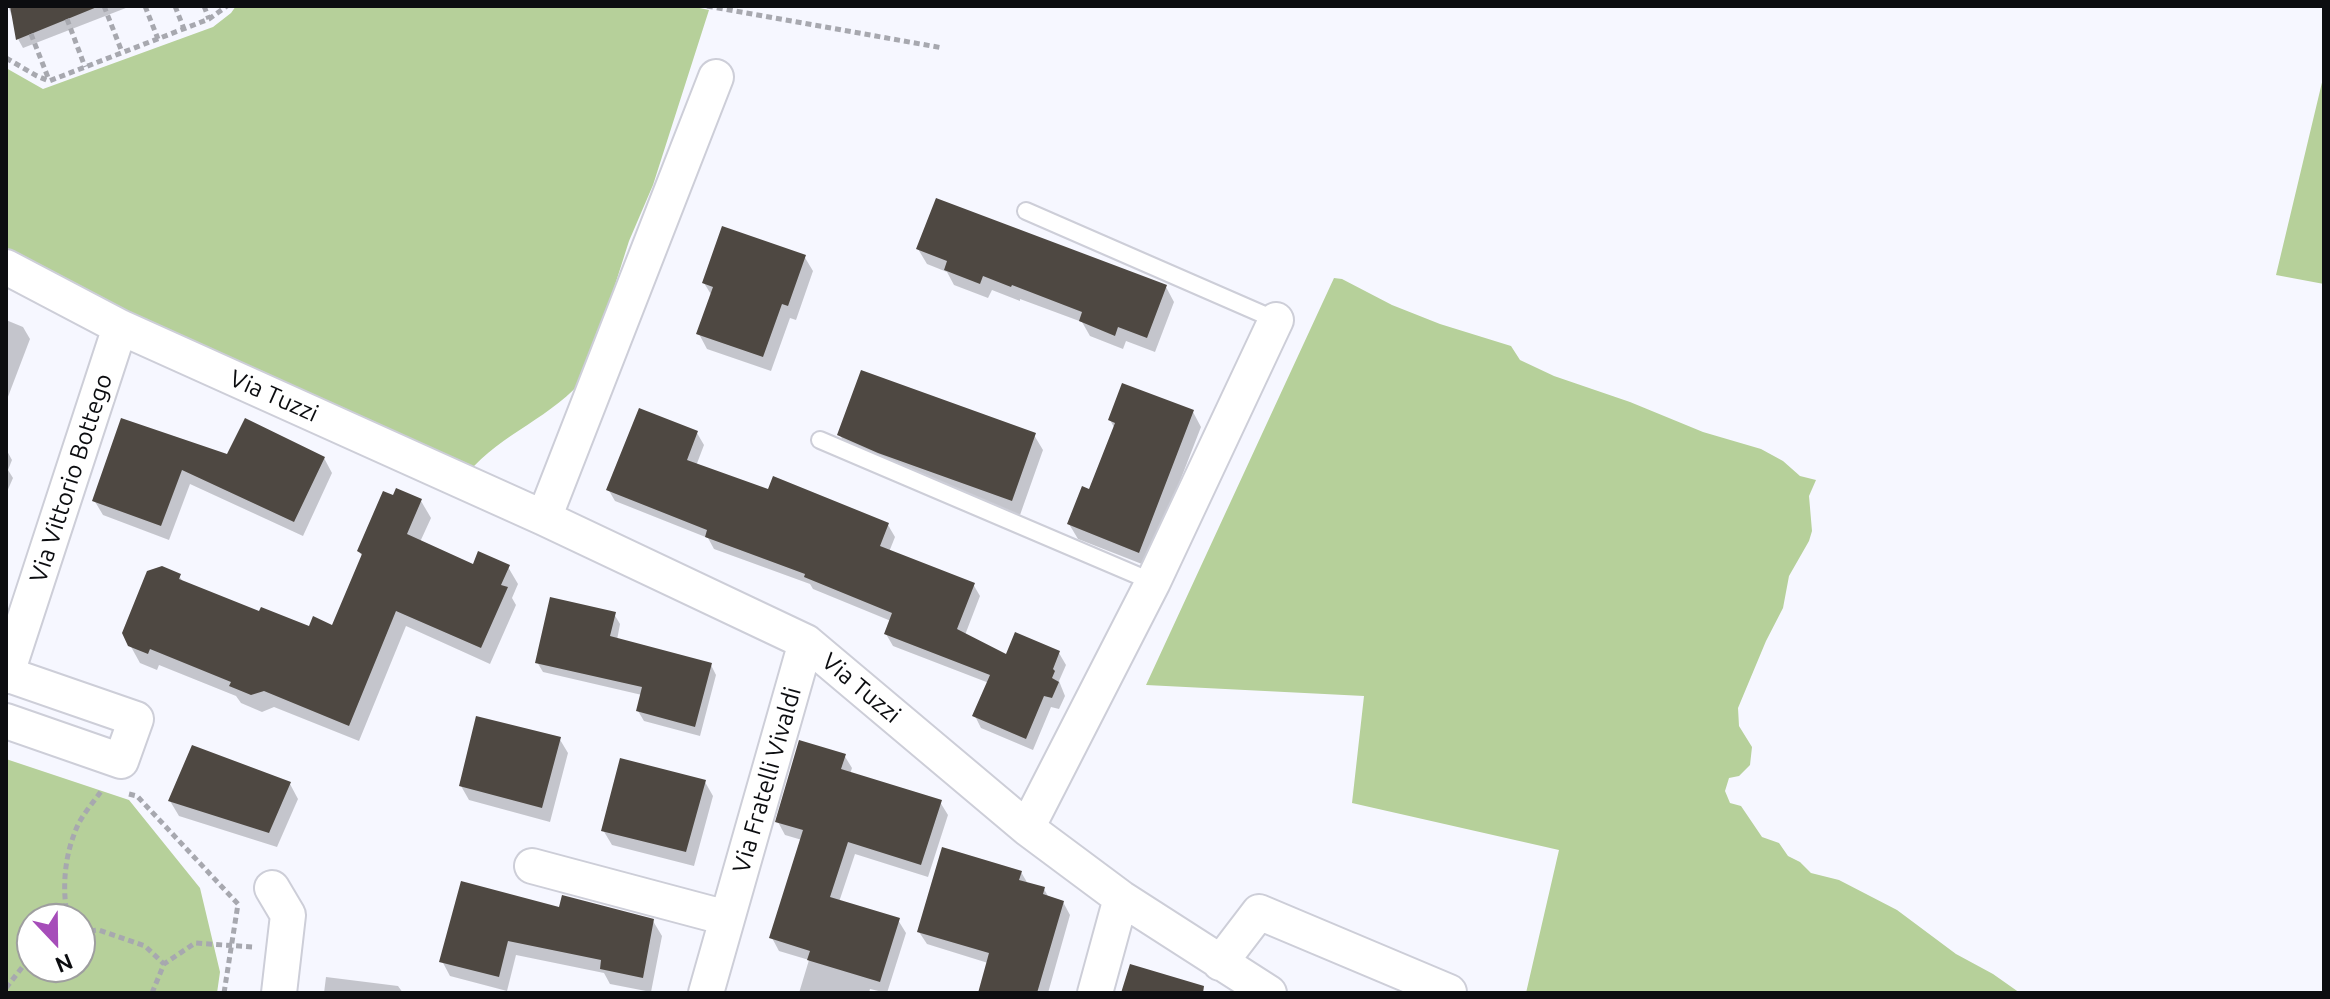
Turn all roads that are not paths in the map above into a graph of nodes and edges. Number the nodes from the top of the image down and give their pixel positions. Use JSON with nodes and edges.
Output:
{"nodes":[{"id":1,"x":716,"y":77,"type":"dead end"},
{"id":2,"x":1026,"y":211,"type":"dead end"},
{"id":3,"x":6,"y":267,"type":"edge"},
{"id":4,"x":1276,"y":320,"type":"joint"},
{"id":5,"x":120,"y":327,"type":"junction"},
{"id":6,"x":820,"y":440,"type":"dead end"},
{"id":7,"x":544,"y":518,"type":"junction"},
{"id":8,"x":1153,"y":582,"type":"junction"},
{"id":9,"x":806,"y":642,"type":"junction"},
{"id":10,"x":6,"y":675,"type":"edge"},
{"id":11,"x":6,"y":721,"type":"edge"},
{"id":12,"x":1027,"y":828,"type":"junction"},
{"id":13,"x":532,"y":866,"type":"dead end"},
{"id":14,"x":272,"y":888,"type":"dead end"},
{"id":15,"x":1121,"y":898,"type":"junction"},
{"id":16,"x":727,"y":918,"type":"junction"},
{"id":17,"x":1220,"y":963,"type":"junction"},
{"id":18,"x":1449,"y":992,"type":"edge"},
{"id":19,"x":279,"y":993,"type":"edge"},
{"id":20,"x":706,"y":993,"type":"edge"},
{"id":21,"x":1095,"y":993,"type":"edge"},
{"id":22,"x":1269,"y":993,"type":"edge"}],
"edges":[{"from":1,"to":7,"type":"street"},
{"from":2,"to":4,"type":"lane"},
{"from":3,"to":5,"type":"street","name":"Via Tuzzi"},
{"from":4,"to":8,"type":"street"},
{"from":5,"to":7,"type":"street","name":"Via Tuzzi"},
{"from":5,"to":10,"type":"street","name":"Via Vittorio Bottego"},
{"from":6,"to":8,"type":"lane"},
{"from":7,"to":9,"type":"street","name":"Via Tuzzi"},
{"from":8,"to":12,"type":"street"},
{"from":9,"to":12,"type":"street","name":"Via Tuzzi"},
{"from":9,"to":16,"type":"street","name":"Via Fratelli Vivaldi"},
{"from":10,"to":11,"type":"street","name":"Via Vittorio Bottego"},
{"from":12,"to":15,"type":"street","name":"Via Tuzzi"},
{"from":13,"to":16,"type":"street"},
{"from":14,"to":19,"type":"street"},
{"from":15,"to":17,"type":"street","name":"Via Tuzzi"},
{"from":15,"to":21,"type":"street"},
{"from":16,"to":20,"type":"street","name":"Via Fratelli Vivaldi"},
{"from":17,"to":18,"type":"street"},
{"from":17,"to":22,"type":"street","name":"Via Tuzzi"}]}
